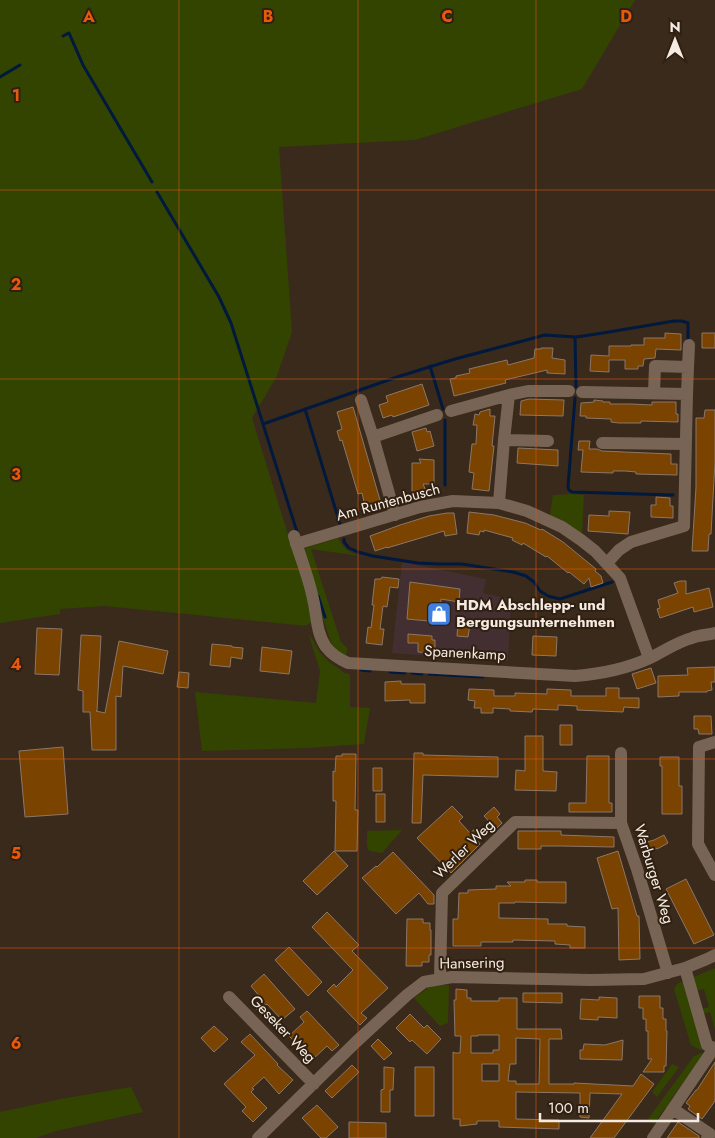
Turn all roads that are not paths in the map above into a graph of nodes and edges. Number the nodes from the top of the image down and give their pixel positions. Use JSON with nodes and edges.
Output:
{"nodes":[{"id":1,"x":689,"y":345,"type":"dead end"},
{"id":2,"x":688,"y":367,"type":"junction"},
{"id":3,"x":654,"y":393,"type":"junction"},
{"id":4,"x":688,"y":394,"type":"junction"},
{"id":5,"x":509,"y":395,"type":"junction"},
{"id":6,"x":361,"y":400,"type":"dead end"},
{"id":7,"x":451,"y":411,"type":"dead end"},
{"id":8,"x":437,"y":415,"type":"dead end"},
{"id":9,"x":373,"y":437,"type":"junction"},
{"id":10,"x":504,"y":440,"type":"junction"},
{"id":11,"x":548,"y":441,"type":"dead end"},
{"id":12,"x":602,"y":443,"type":"dead end"},
{"id":13,"x":686,"y":444,"type":"junction"},
{"id":14,"x":499,"y":503,"type":"junction"},
{"id":15,"x":395,"y":515,"type":"junction"},
{"id":16,"x":295,"y":540,"type":"joint"},
{"id":17,"x":607,"y":563,"type":"junction"},
{"id":18,"x":715,"y":633,"type":"edge"},
{"id":19,"x":649,"y":658,"type":"junction"},
{"id":20,"x":715,"y":742,"type":"edge"},
{"id":21,"x":621,"y":753,"type":"dead end"},
{"id":22,"x":621,"y":823,"type":"junction"},
{"id":23,"x":715,"y":875,"type":"edge"},
{"id":24,"x":715,"y":955,"type":"edge"},
{"id":25,"x":685,"y":968,"type":"junction"},
{"id":26,"x":668,"y":973,"type":"junction"},
{"id":27,"x":440,"y":978,"type":"junction"},
{"id":28,"x":229,"y":997,"type":"dead end"},
{"id":29,"x":314,"y":1084,"type":"junction"},
{"id":30,"x":673,"y":1109,"type":"junction"},
{"id":31,"x":258,"y":1138,"type":"edge"},
{"id":32,"x":653,"y":1138,"type":"edge"},
{"id":33,"x":707,"y":1138,"type":"edge"}],
"edges":[{"from":1,"to":2,"type":"street"},
{"from":2,"to":3,"type":"street"},
{"from":2,"to":4,"type":"street"},
{"from":3,"to":4,"type":"street"},
{"from":3,"to":5,"type":"street"},
{"from":4,"to":13,"type":"street"},
{"from":5,"to":7,"type":"street"},
{"from":5,"to":10,"type":"street"},
{"from":6,"to":9,"type":"street"},
{"from":8,"to":9,"type":"street"},
{"from":9,"to":15,"type":"street"},
{"from":10,"to":11,"type":"street"},
{"from":10,"to":14,"type":"street"},
{"from":12,"to":13,"type":"street"},
{"from":13,"to":17,"type":"street"},
{"from":14,"to":15,"type":"street","name":"Am Runtenbusch"},
{"from":14,"to":17,"type":"street","name":"Am Runtenbusch"},
{"from":15,"to":16,"type":"street","name":"Am Runtenbusch"},
{"from":16,"to":19,"type":"street","name":"Spanenkamp"},
{"from":17,"to":19,"type":"street","name":"Am Runtenbusch"},
{"from":18,"to":19,"type":"street","name":"Spanenkamp"},
{"from":20,"to":23,"type":"street"},
{"from":21,"to":22,"type":"street","name":"Warburger Weg"},
{"from":22,"to":26,"type":"street","name":"Warburger Weg"},
{"from":22,"to":27,"type":"street","name":"Werler Weg"},
{"from":24,"to":25,"type":"street","name":"Hansering"},
{"from":25,"to":26,"type":"street","name":"Hansering"},
{"from":25,"to":30,"type":"street"},
{"from":26,"to":27,"type":"street","name":"Hansering"},
{"from":27,"to":29,"type":"street","name":"Hansering"},
{"from":28,"to":29,"type":"street","name":"Geseker Weg"},
{"from":29,"to":31,"type":"street","name":"Hansering"},
{"from":30,"to":32,"type":"street"},
{"from":30,"to":33,"type":"street"}]}
